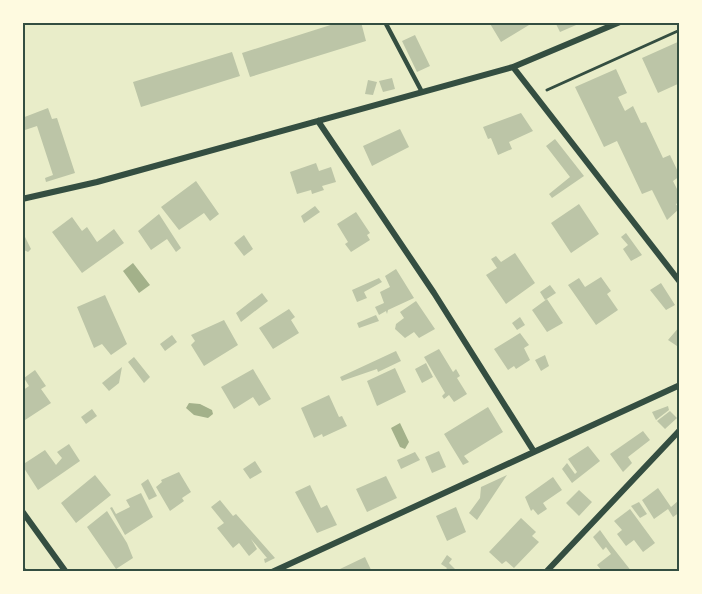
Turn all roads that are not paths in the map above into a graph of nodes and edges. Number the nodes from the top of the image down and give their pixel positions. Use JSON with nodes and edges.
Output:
{"nodes":[{"id":1,"x":385,"y":22,"type":"edge"},
{"id":2,"x":619,"y":23,"type":"edge"},
{"id":3,"x":513,"y":67,"type":"junction"},
{"id":4,"x":422,"y":92,"type":"junction"},
{"id":5,"x":318,"y":121,"type":"junction"},
{"id":6,"x":22,"y":199,"type":"edge"},
{"id":7,"x":680,"y":282,"type":"edge"},
{"id":8,"x":680,"y":385,"type":"edge"},
{"id":9,"x":680,"y":430,"type":"edge"},
{"id":10,"x":533,"y":450,"type":"junction"},
{"id":11,"x":22,"y":512,"type":"edge"},
{"id":12,"x":286,"y":565,"type":"junction"},
{"id":13,"x":66,"y":572,"type":"edge"},
{"id":14,"x":273,"y":572,"type":"edge"},
{"id":15,"x":292,"y":572,"type":"edge"},
{"id":16,"x":546,"y":572,"type":"edge"}],
"edges":[{"from":1,"to":4,"type":"lane"},
{"from":2,"to":3,"type":"street"},
{"from":3,"to":4,"type":"street"},
{"from":3,"to":7,"type":"street"},
{"from":4,"to":5,"type":"street"},
{"from":5,"to":6,"type":"street"},
{"from":5,"to":10,"type":"street"},
{"from":8,"to":10,"type":"street"},
{"from":9,"to":16,"type":"street"},
{"from":10,"to":12,"type":"street"},
{"from":11,"to":13,"type":"street"},
{"from":12,"to":14,"type":"street"},
{"from":12,"to":15,"type":"street"}]}
